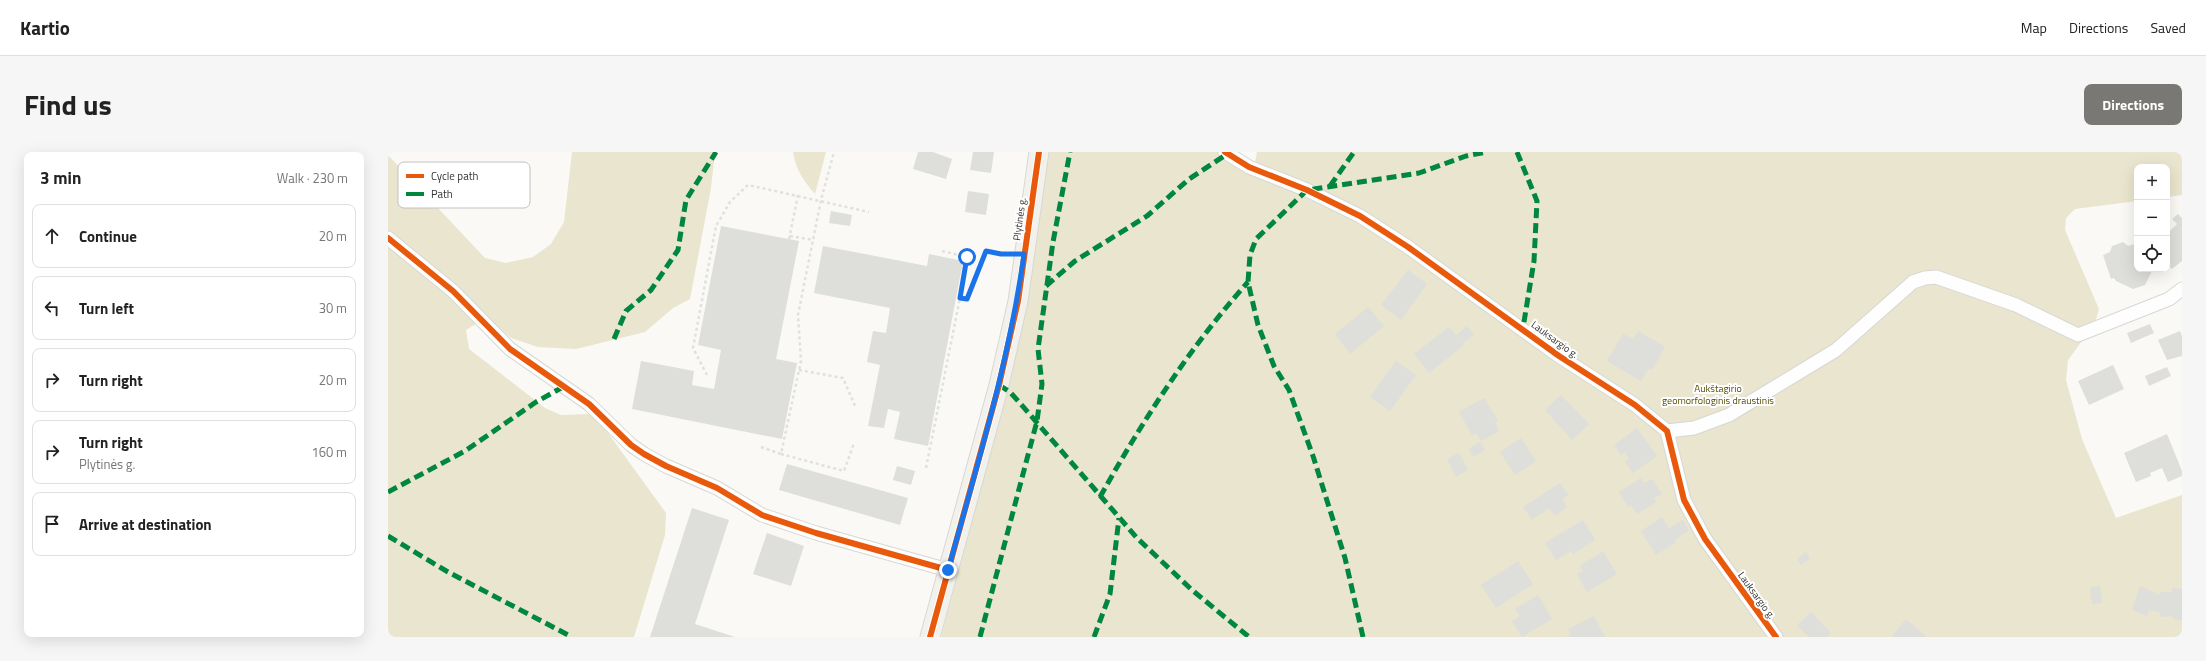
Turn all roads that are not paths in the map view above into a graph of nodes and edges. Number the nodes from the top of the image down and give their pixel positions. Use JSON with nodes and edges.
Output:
{"nodes":[{"id":1,"x":1039,"y":152,"type":"edge"},
{"id":2,"x":1225,"y":152,"type":"edge"},
{"id":3,"x":388,"y":238,"type":"edge"},
{"id":4,"x":2182,"y":289,"type":"edge"},
{"id":5,"x":1667,"y":431,"type":"junction"},
{"id":6,"x":948,"y":570,"type":"junction"},
{"id":7,"x":930,"y":637,"type":"edge"},
{"id":8,"x":1776,"y":637,"type":"edge"}],
"edges":[{"from":1,"to":6,"type":"main road","name":"Plytinės g."},
{"from":2,"to":5,"type":"street","name":"Lauksargio g."},
{"from":3,"to":6,"type":"street"},
{"from":4,"to":5,"type":"street"},
{"from":5,"to":8,"type":"street","name":"Lauksargio g."},
{"from":6,"to":7,"type":"main road","name":"Plytinės g."}]}
